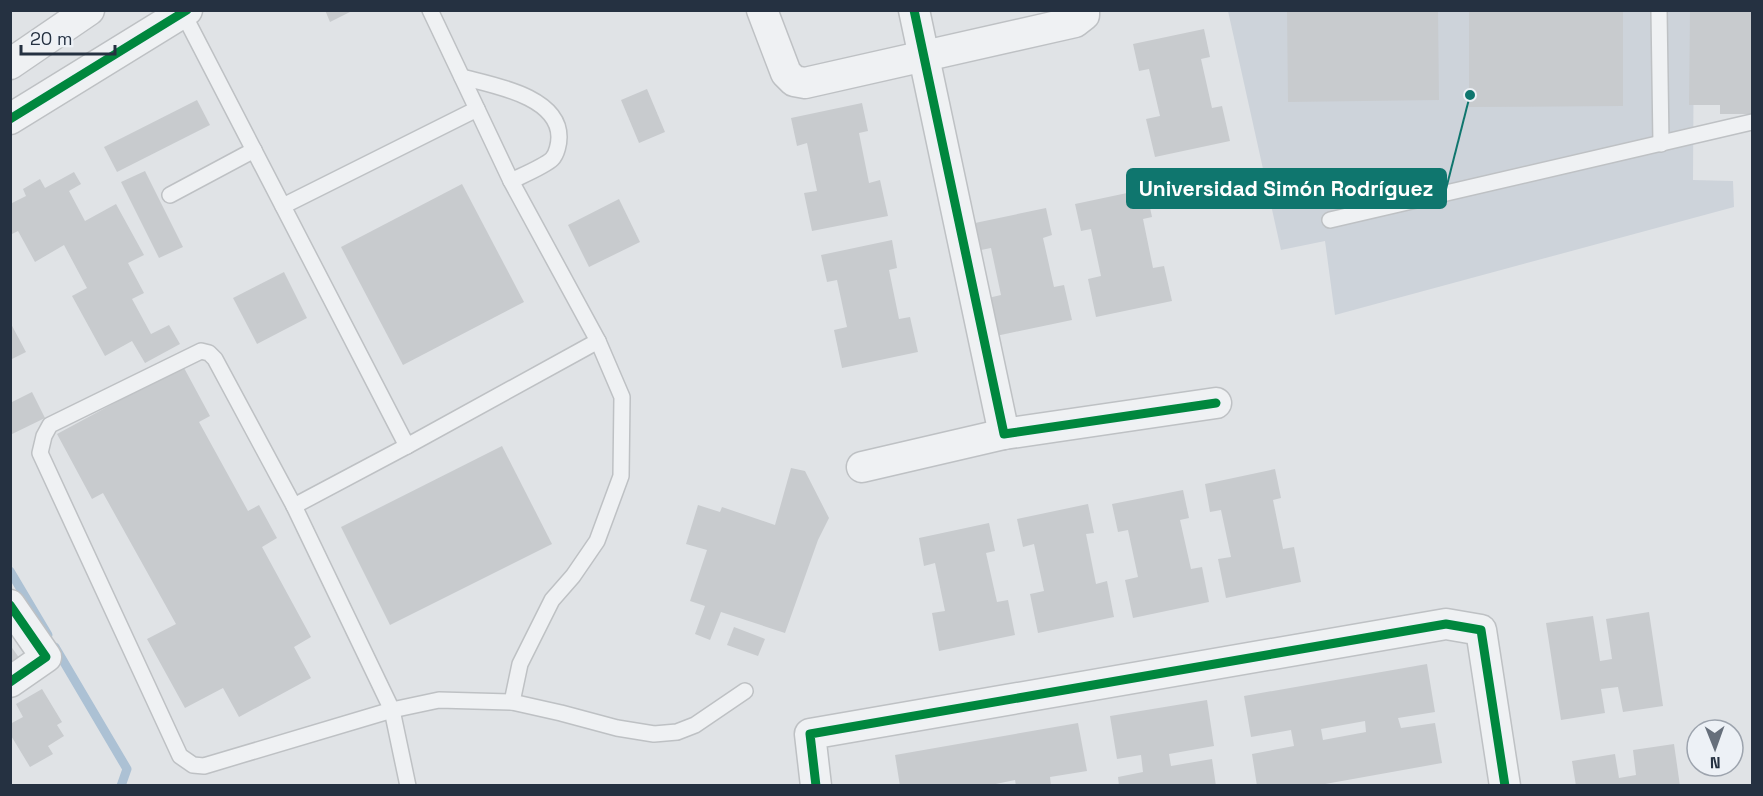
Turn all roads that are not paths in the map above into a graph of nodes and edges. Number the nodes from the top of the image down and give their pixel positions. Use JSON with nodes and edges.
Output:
{"nodes":[{"id":1,"x":89,"y":10,"type":"edge"},
{"id":2,"x":430,"y":10,"type":"edge"},
{"id":3,"x":762,"y":10,"type":"edge"},
{"id":4,"x":914,"y":10,"type":"edge"},
{"id":5,"x":1084,"y":10,"type":"edge"},
{"id":6,"x":1659,"y":10,"type":"edge"},
{"id":7,"x":184,"y":11,"type":"edge"},
{"id":8,"x":926,"y":57,"type":"junction"},
{"id":9,"x":10,"y":64,"type":"edge"},
{"id":10,"x":462,"y":77,"type":"junction"},
{"id":11,"x":477,"y":109,"type":"junction"},
{"id":12,"x":10,"y":119,"type":"edge"},
{"id":13,"x":1752,"y":122,"type":"edge"},
{"id":14,"x":1661,"y":144,"type":"junction"},
{"id":15,"x":254,"y":150,"type":"junction"},
{"id":16,"x":511,"y":181,"type":"junction"},
{"id":17,"x":170,"y":195,"type":"dead end"},
{"id":18,"x":283,"y":206,"type":"junction"},
{"id":19,"x":1330,"y":220,"type":"dead end"},
{"id":20,"x":598,"y":341,"type":"junction"},
{"id":21,"x":1216,"y":403,"type":"dead end"},
{"id":22,"x":1004,"y":434,"type":"junction"},
{"id":23,"x":407,"y":446,"type":"junction"},
{"id":24,"x":862,"y":467,"type":"dead end"},
{"id":25,"x":294,"y":506,"type":"junction"},
{"id":26,"x":10,"y":605,"type":"edge"},
{"id":27,"x":10,"y":682,"type":"edge"},
{"id":28,"x":745,"y":692,"type":"dead end"},
{"id":29,"x":512,"y":702,"type":"junction"},
{"id":30,"x":392,"y":710,"type":"junction"},
{"id":31,"x":408,"y":786,"type":"edge"},
{"id":32,"x":816,"y":786,"type":"edge"},
{"id":33,"x":1505,"y":786,"type":"edge"}],
"edges":[{"from":1,"to":9,"type":"street"},
{"from":2,"to":10,"type":"lane"},
{"from":3,"to":8,"type":"street"},
{"from":4,"to":8,"type":"street"},
{"from":5,"to":8,"type":"street"},
{"from":6,"to":14,"type":"lane"},
{"from":7,"to":12,"type":"street"},
{"from":7,"to":15,"type":"lane"},
{"from":8,"to":22,"type":"street"},
{"from":10,"to":11,"type":"lane"},
{"from":10,"to":16,"type":"lane"},
{"from":11,"to":16,"type":"lane"},
{"from":11,"to":18,"type":"lane"},
{"from":13,"to":14,"type":"lane"},
{"from":14,"to":19,"type":"lane"},
{"from":15,"to":17,"type":"lane"},
{"from":15,"to":18,"type":"lane"},
{"from":16,"to":20,"type":"lane"},
{"from":18,"to":23,"type":"lane"},
{"from":20,"to":23,"type":"lane"},
{"from":20,"to":29,"type":"lane"},
{"from":21,"to":22,"type":"street"},
{"from":22,"to":24,"type":"street"},
{"from":23,"to":25,"type":"lane"},
{"from":25,"to":30,"type":"lane"},
{"from":25,"to":30,"type":"lane"},
{"from":26,"to":27,"type":"street"},
{"from":28,"to":29,"type":"lane"},
{"from":29,"to":30,"type":"lane"},
{"from":30,"to":31,"type":"lane"},
{"from":32,"to":33,"type":"street"}]}
